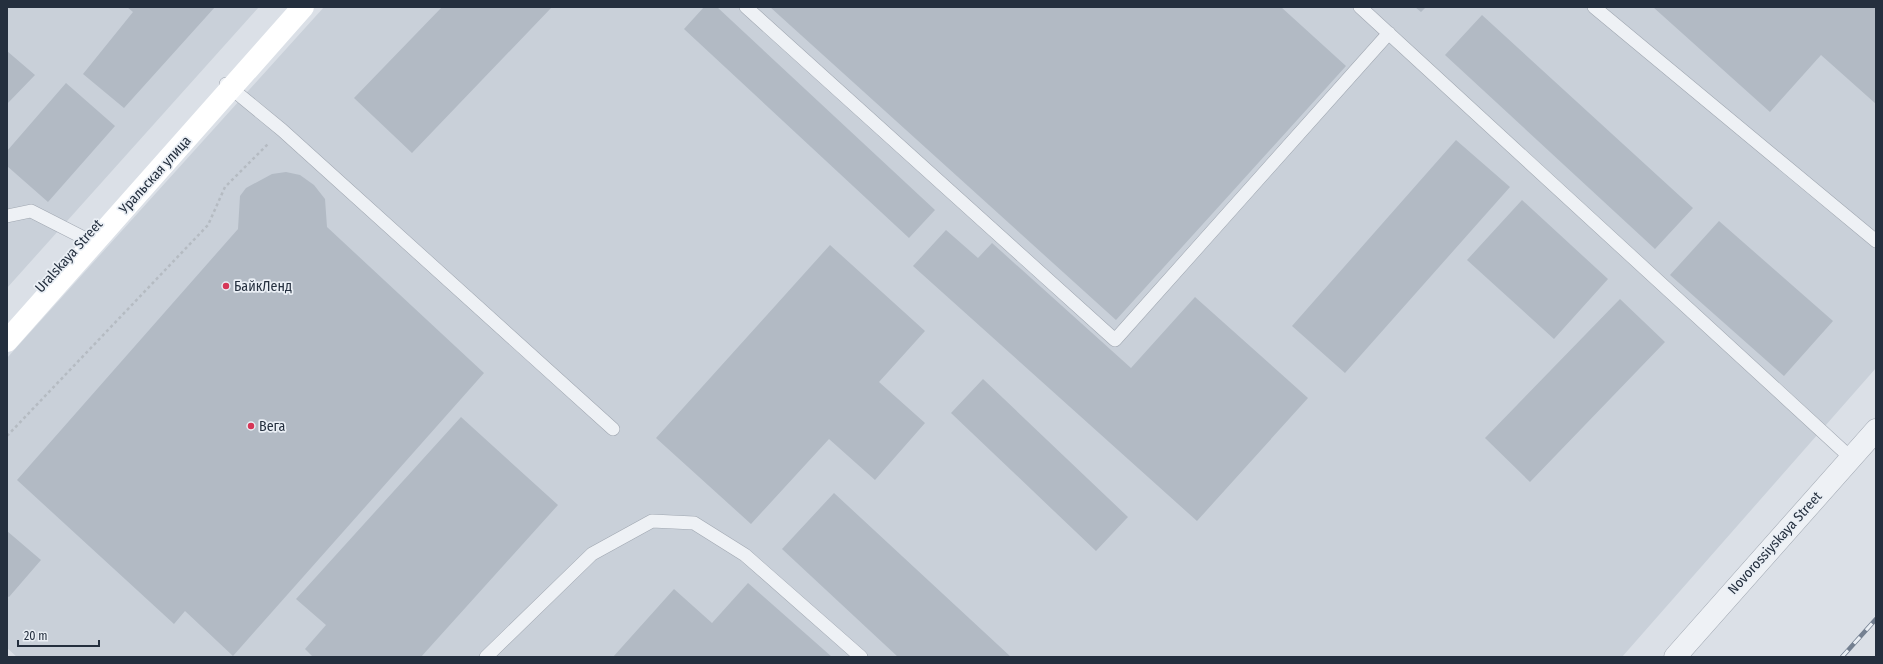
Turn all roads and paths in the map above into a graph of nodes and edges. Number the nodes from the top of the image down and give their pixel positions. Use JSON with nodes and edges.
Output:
{"nodes":[{"id":1,"x":289,"y":7,"type":"edge"},
{"id":2,"x":303,"y":7,"type":"edge"},
{"id":3,"x":746,"y":7,"type":"edge"},
{"id":4,"x":1360,"y":7,"type":"edge"},
{"id":5,"x":1594,"y":7,"type":"edge"},
{"id":6,"x":1389,"y":33,"type":"junction"},
{"id":7,"x":227,"y":84,"type":"junction"},
{"id":8,"x":282,"y":130,"type":"junction"},
{"id":9,"x":7,"y":216,"type":"edge"},
{"id":10,"x":1874,"y":235,"type":"edge"},
{"id":11,"x":84,"y":238,"type":"junction"},
{"id":12,"x":7,"y":325,"type":"edge"},
{"id":13,"x":7,"y":341,"type":"edge"},
{"id":14,"x":613,"y":429,"type":"dead end"},
{"id":15,"x":1876,"y":430,"type":"edge"},
{"id":16,"x":7,"y":436,"type":"edge"},
{"id":17,"x":1851,"y":458,"type":"junction"},
{"id":18,"x":486,"y":657,"type":"edge"},
{"id":19,"x":861,"y":657,"type":"edge"},
{"id":20,"x":1675,"y":657,"type":"edge"}],
"edges":[{"from":1,"to":7,"type":"main road","name":"Uralskaya Street"},
{"from":2,"to":7,"type":"main road","name":"Уральская улица"},
{"from":3,"to":6,"type":"lane"},
{"from":4,"to":6,"type":"lane"},
{"from":5,"to":10,"type":"lane"},
{"from":6,"to":17,"type":"lane"},
{"from":7,"to":8,"type":"lane"},
{"from":7,"to":11,"type":"main road","name":"Uralskaya Street"},
{"from":7,"to":13,"type":"main road","name":"Уральская улица"},
{"from":8,"to":14,"type":"lane"},
{"from":8,"to":16,"type":"path"},
{"from":9,"to":11,"type":"lane"},
{"from":11,"to":12,"type":"main road","name":"Uralskaya Street"},
{"from":15,"to":17,"type":"street","name":"Novorossiyskaya Street"},
{"from":17,"to":20,"type":"street","name":"Novorossiyskaya Street"},
{"from":18,"to":19,"type":"lane"}]}
